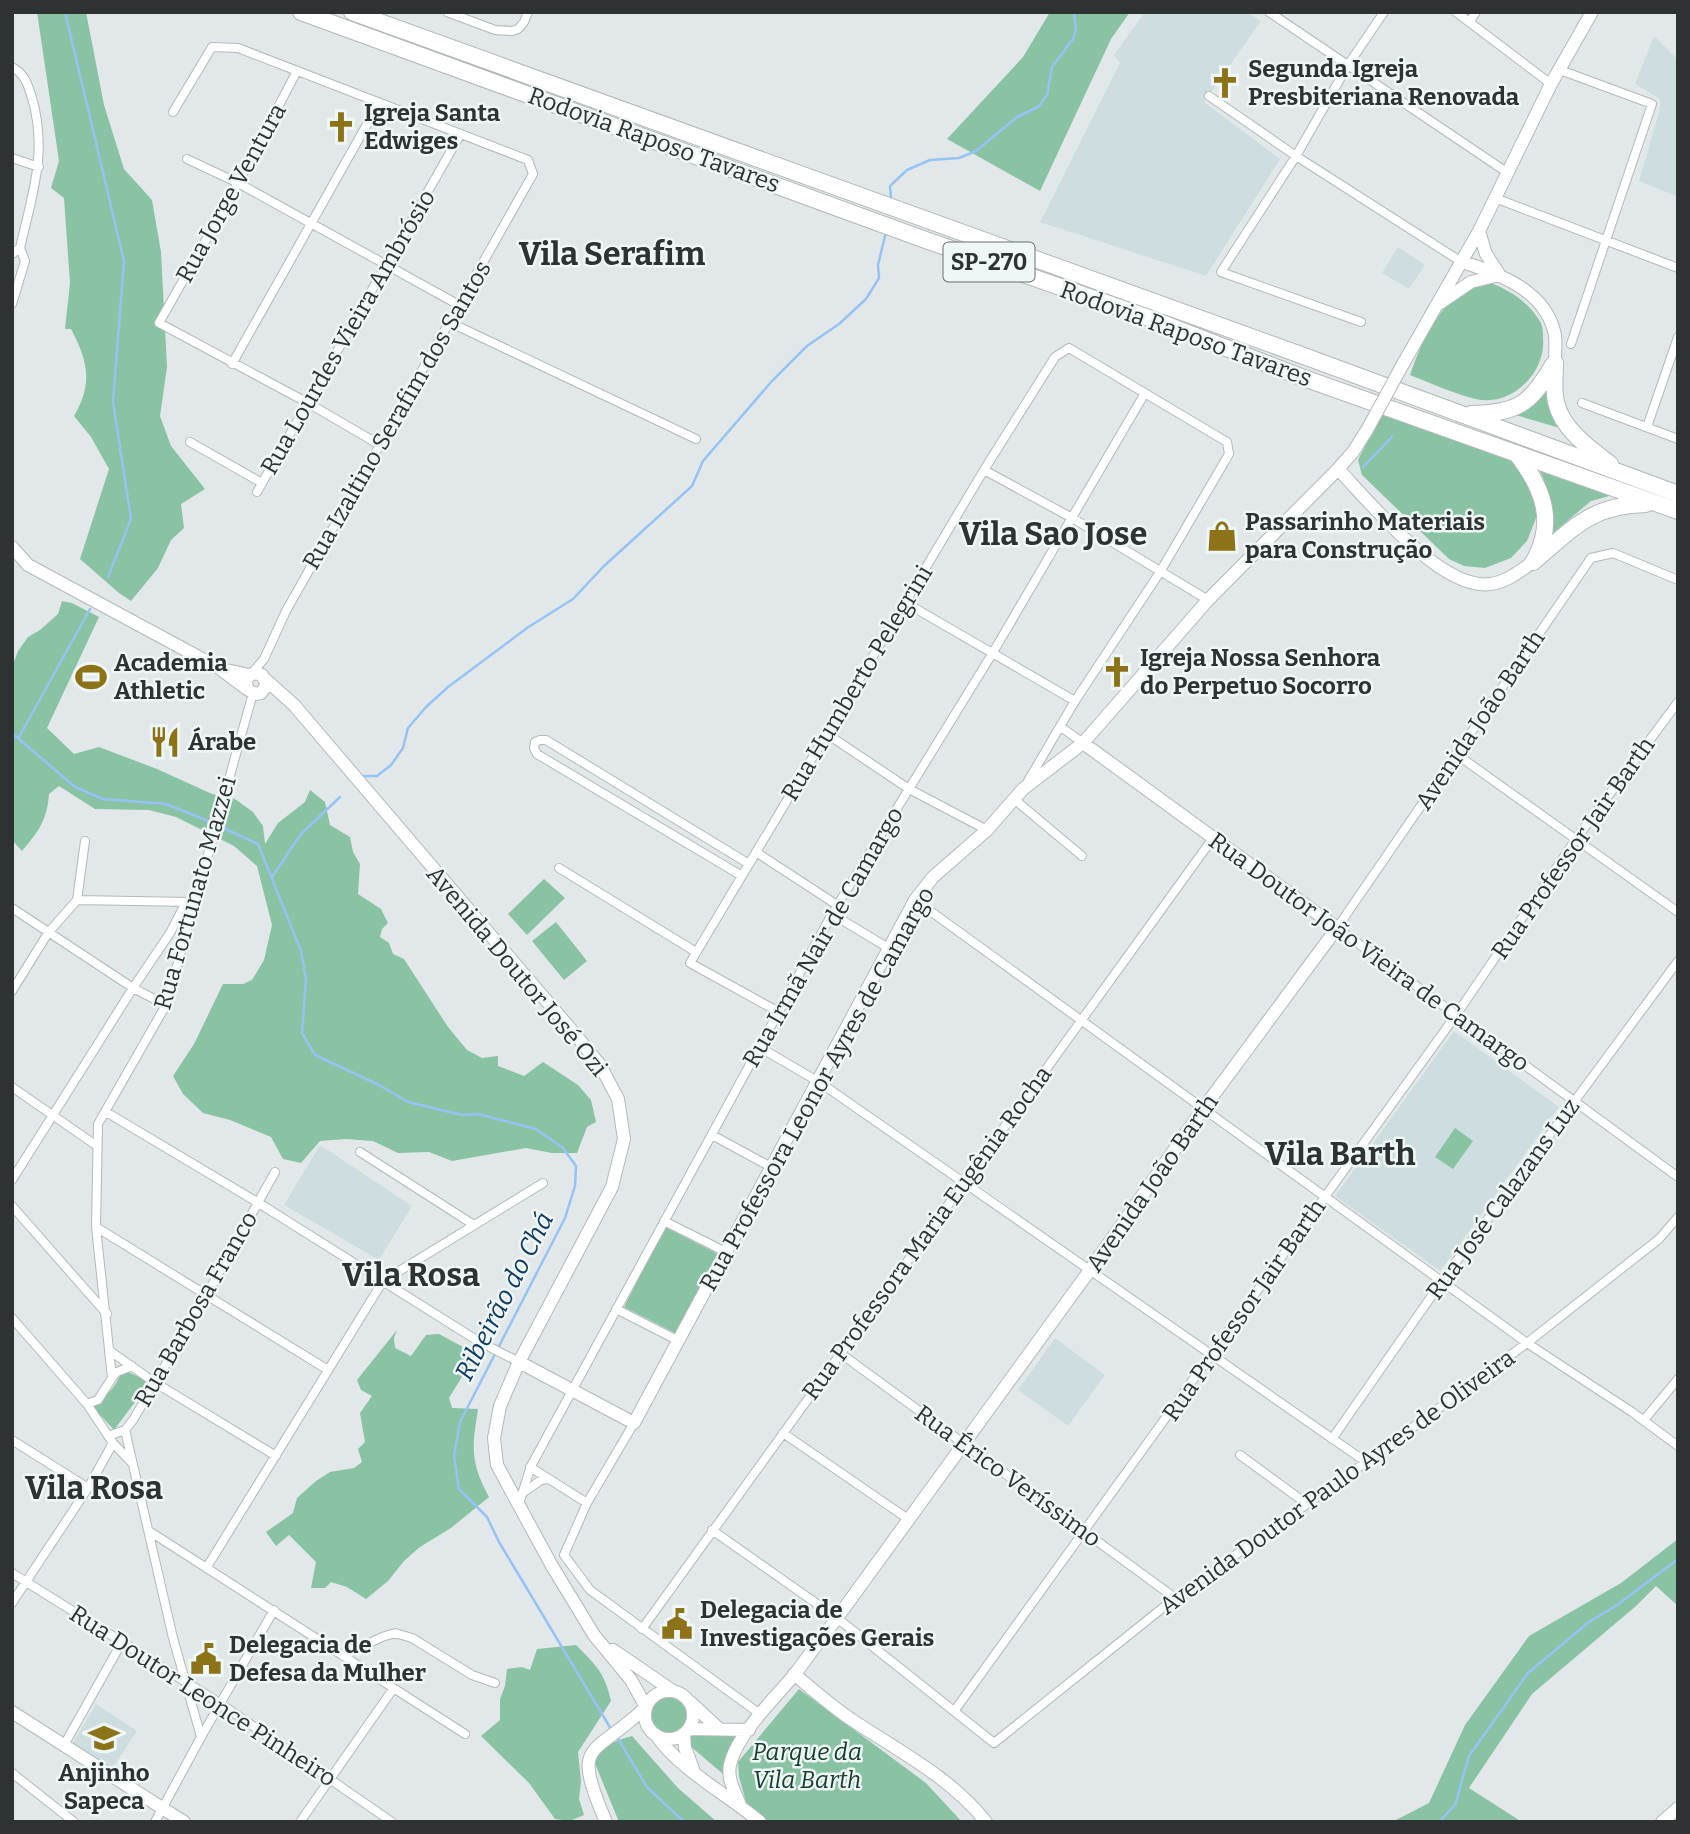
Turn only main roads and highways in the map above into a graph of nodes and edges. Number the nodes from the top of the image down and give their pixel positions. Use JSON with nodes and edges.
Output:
{"nodes":[{"id":1,"x":301,"y":12,"type":"edge"},
{"id":2,"x":352,"y":12,"type":"edge"},
{"id":3,"x":1592,"y":12,"type":"edge"},
{"id":4,"x":1479,"y":231,"type":"junction"},
{"id":5,"x":1461,"y":261,"type":"junction"},
{"id":6,"x":1499,"y":275,"type":"junction"},
{"id":7,"x":1435,"y":307,"type":"junction"},
{"id":8,"x":1555,"y":363,"type":"junction"},
{"id":9,"x":1454,"y":412,"type":"junction"},
{"id":10,"x":1353,"y":452,"type":"junction"},
{"id":11,"x":1514,"y":452,"type":"junction"},
{"id":12,"x":1338,"y":469,"type":"junction"},
{"id":13,"x":1623,"y":474,"type":"junction"},
{"id":14,"x":1324,"y":484,"type":"junction"},
{"id":15,"x":1352,"y":484,"type":"junction"},
{"id":16,"x":1678,"y":494,"type":"edge"},
{"id":17,"x":1660,"y":504,"type":"junction"},
{"id":18,"x":1678,"y":511,"type":"edge"},
{"id":19,"x":12,"y":547,"type":"edge"},
{"id":20,"x":1533,"y":562,"type":"junction"},
{"id":21,"x":12,"y":563,"type":"edge"},
{"id":22,"x":29,"y":565,"type":"junction"},
{"id":23,"x":219,"y":668,"type":"junction"},
{"id":24,"x":258,"y":676,"type":"junction"},
{"id":25,"x":254,"y":692,"type":"junction"},
{"id":26,"x":302,"y":715,"type":"junction"},
{"id":27,"x":1083,"y":743,"type":"junction"},
{"id":28,"x":1337,"y":928,"type":"joint"},
{"id":29,"x":519,"y":1362,"type":"junction"},
{"id":30,"x":594,"y":1635,"type":"junction"},
{"id":31,"x":794,"y":1674,"type":"junction"},
{"id":32,"x":674,"y":1691,"type":"junction"},
{"id":33,"x":689,"y":1701,"type":"junction"},
{"id":34,"x":646,"y":1707,"type":"junction"},
{"id":35,"x":12,"y":1712,"type":"edge"},
{"id":36,"x":623,"y":1728,"type":"junction"},
{"id":37,"x":718,"y":1728,"type":"junction"},
{"id":38,"x":750,"y":1730,"type":"junction"},
{"id":39,"x":652,"y":1731,"type":"junction"},
{"id":40,"x":687,"y":1731,"type":"junction"},
{"id":41,"x":695,"y":1772,"type":"junction"},
{"id":42,"x":740,"y":1805,"type":"junction"},
{"id":43,"x":1678,"y":1808,"type":"edge"},
{"id":44,"x":184,"y":1822,"type":"edge"},
{"id":45,"x":606,"y":1822,"type":"edge"},
{"id":46,"x":760,"y":1822,"type":"edge"},
{"id":47,"x":986,"y":1822,"type":"edge"},
{"id":48,"x":1662,"y":1822,"type":"edge"}],
"edges":[{"from":1,"to":11,"type":"highway","name":"Rodovia Raposo Tavares","number":"SP-270"},
{"from":2,"to":9,"type":"highway","name":"Rodovia Raposo Tavares","number":"SP-270"},
{"from":3,"to":4,"type":"main road","name":"Rua Professora Leonor Ayres de Camargo"},
{"from":4,"to":5,"type":"main road","name":"Rua Professora Leonor Ayres de Camargo"},
{"from":4,"to":6,"type":"main road"},
{"from":5,"to":6,"type":"main road"},
{"from":5,"to":7,"type":"main road","name":"Rua Professora Leonor Ayres de Camargo"},
{"from":6,"to":7,"type":"main road"},
{"from":6,"to":8,"type":"main road"},
{"from":7,"to":10,"type":"main road","name":"Rua Professora Leonor Ayres de Camargo","bridge":true},
{"from":8,"to":9,"type":"highway"},
{"from":8,"to":13,"type":"highway"},
{"from":9,"to":13,"type":"highway","name":"Rodovia Raposo Tavares","number":"SP-270"},
{"from":10,"to":12,"type":"main road","name":"Rua Professora Leonor Ayres de Camargo"},
{"from":10,"to":15,"type":"main road"},
{"from":11,"to":17,"type":"highway","name":"Rodovia Raposo Tavares","number":"SP-270"},
{"from":11,"to":20,"type":"highway"},
{"from":12,"to":14,"type":"main road","name":"Rua Professora Leonor Ayres de Camargo"},
{"from":12,"to":15,"type":"main road"},
{"from":13,"to":16,"type":"highway","name":"Rodovia Raposo Tavares","number":"SP-270"},
{"from":14,"to":15,"type":"main road"},
{"from":14,"to":27,"type":"main road","name":"Rua Professora Leonor Ayres de Camargo"},
{"from":15,"to":20,"type":"main road"},
{"from":17,"to":18,"type":"highway","name":"Rodovia Raposo Tavares","number":"SP-270"},
{"from":17,"to":20,"type":"highway"},
{"from":19,"to":22,"type":"main road"},
{"from":21,"to":22,"type":"main road"},
{"from":22,"to":23,"type":"main road"},
{"from":23,"to":24,"type":"main road"},
{"from":23,"to":25,"type":"main road"},
{"from":24,"to":25,"type":"main road"},
{"from":24,"to":25,"type":"main road"},
{"from":24,"to":26,"type":"main road","name":"Avenida Doutor José Ozi"},
{"from":25,"to":26,"type":"main road"},
{"from":26,"to":29,"type":"main road","name":"Avenida Doutor José Ozi"},
{"from":27,"to":28,"type":"main road","name":"Rua Doutor João Vieira de Camargo"},
{"from":27,"to":29,"type":"main road","name":"Rua Professora Leonor Ayres de Camargo"},
{"from":28,"to":31,"type":"main road","name":"Avenida João Barth"},
{"from":29,"to":30,"type":"main road","name":"Avenida Doutor José Ozi"},
{"from":30,"to":32,"type":"main road","name":"Avenida Doutor José Ozi"},
{"from":30,"to":34,"type":"main road","name":"Avenida Doutor José Ozi"},
{"from":31,"to":38,"type":"main road","name":"Avenida João Barth"},
{"from":31,"to":47,"type":"main road"},
{"from":32,"to":33,"type":"main road"},
{"from":32,"to":34,"type":"main road"},
{"from":33,"to":37,"type":"main road"},
{"from":33,"to":40,"type":"main road"},
{"from":34,"to":36,"type":"main road"},
{"from":34,"to":39,"type":"main road"},
{"from":35,"to":44,"type":"main road"},
{"from":36,"to":39,"type":"main road"},
{"from":36,"to":45,"type":"main road"},
{"from":37,"to":38,"type":"main road"},
{"from":37,"to":40,"type":"main road"},
{"from":38,"to":42,"type":"main road","name":"Avenida João Barth"},
{"from":39,"to":40,"type":"main road"},
{"from":39,"to":41,"type":"main road"},
{"from":40,"to":41,"type":"main road"},
{"from":41,"to":42,"type":"main road"},
{"from":42,"to":46,"type":"main road"},
{"from":43,"to":48,"type":"main road"}]}
